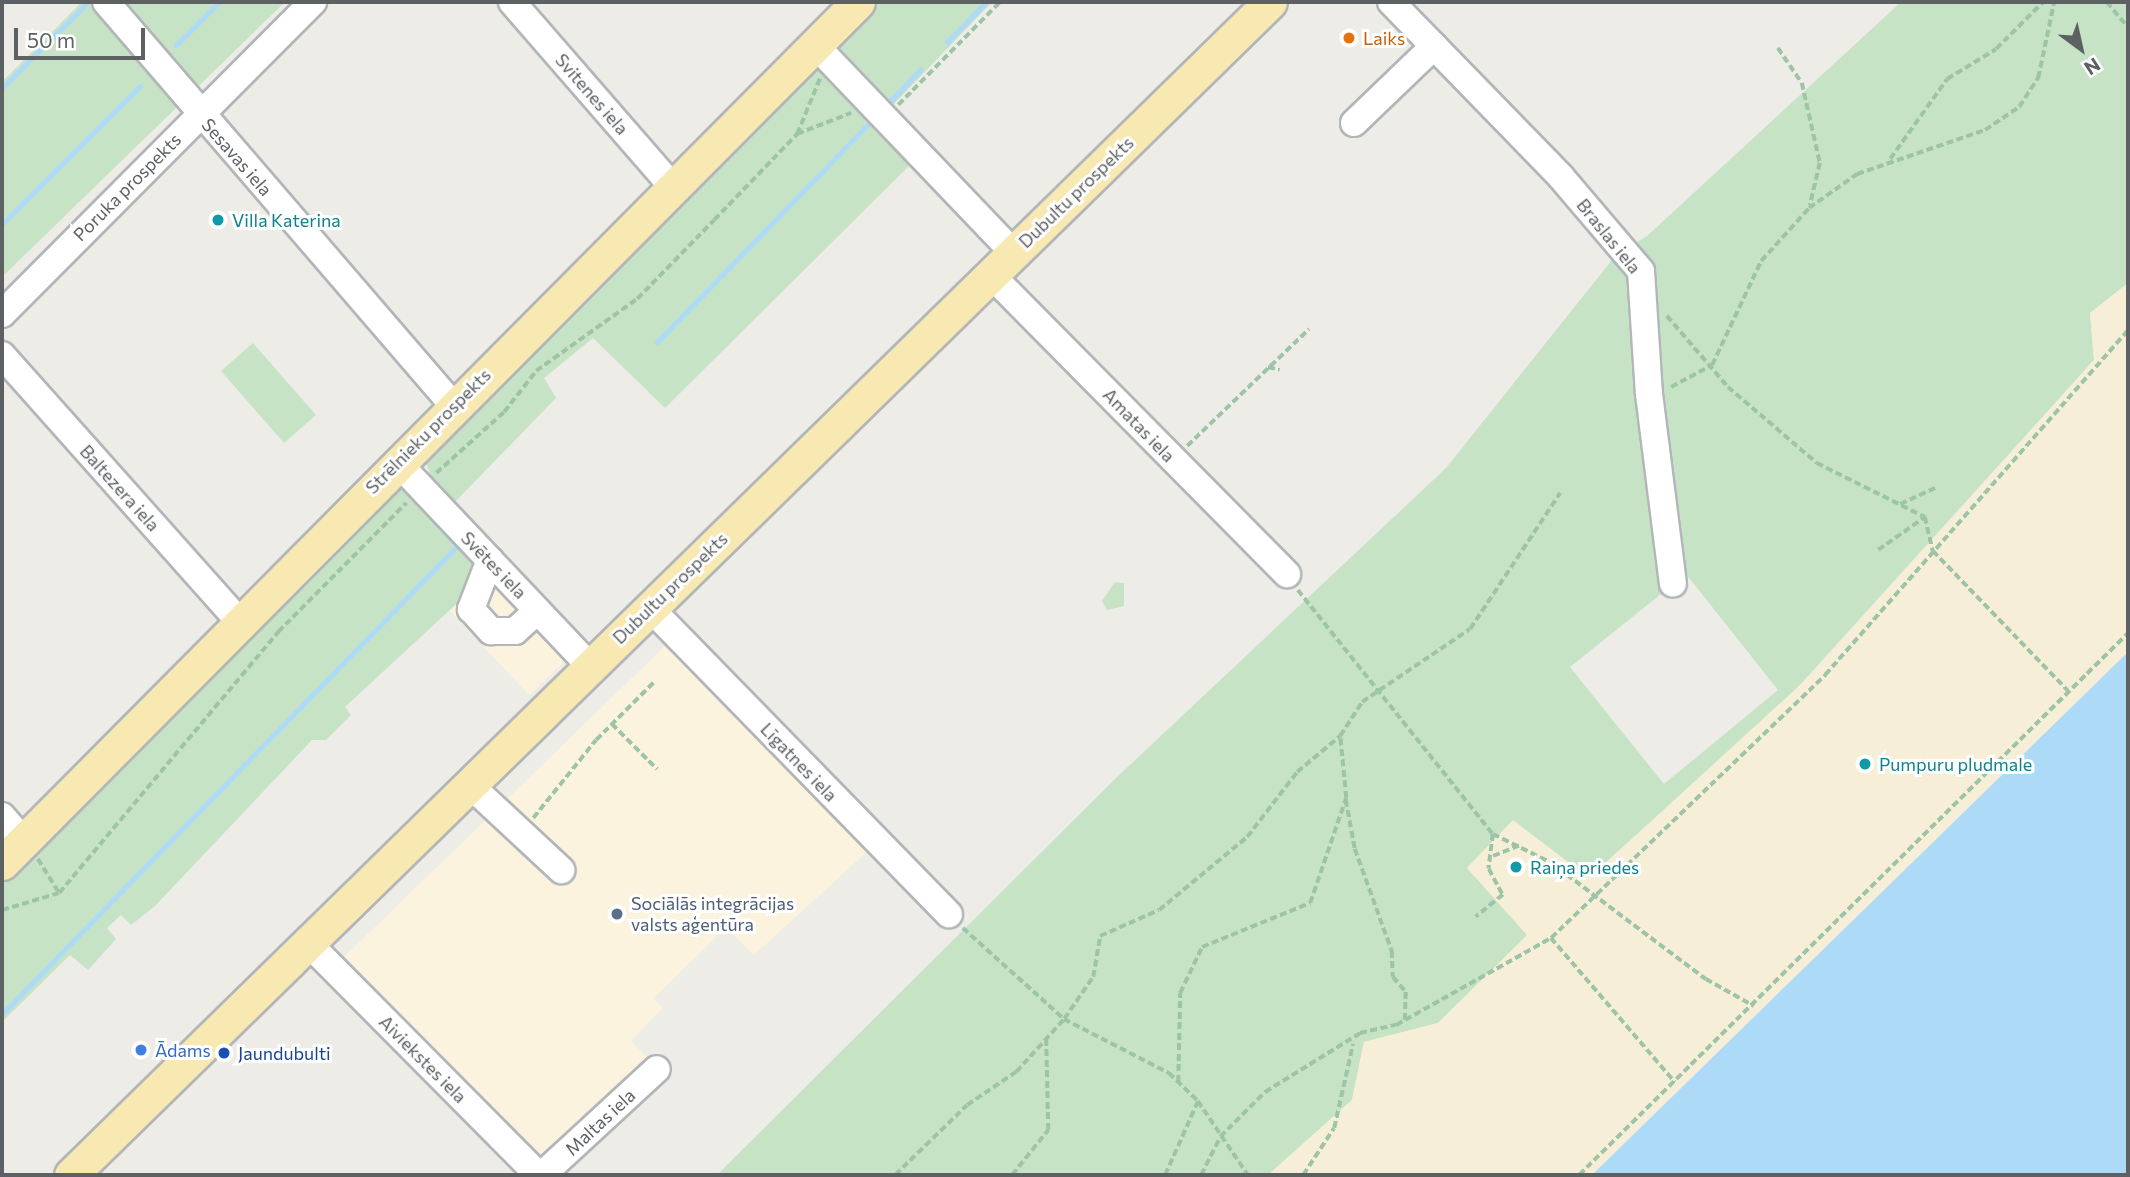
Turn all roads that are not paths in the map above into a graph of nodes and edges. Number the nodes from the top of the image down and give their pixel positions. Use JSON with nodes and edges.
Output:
{"nodes":[{"id":1,"x":106,"y":2,"type":"edge"},
{"id":2,"x":313,"y":2,"type":"edge"},
{"id":3,"x":512,"y":2,"type":"edge"},
{"id":4,"x":858,"y":2,"type":"edge"},
{"id":5,"x":1270,"y":2,"type":"edge"},
{"id":6,"x":1391,"y":2,"type":"edge"},
{"id":7,"x":815,"y":45,"type":"junction"},
{"id":8,"x":1434,"y":46,"type":"junction"},
{"id":9,"x":200,"y":114,"type":"junction"},
{"id":10,"x":1354,"y":123,"type":"dead end"},
{"id":11,"x":673,"y":187,"type":"junction"},
{"id":12,"x":1002,"y":264,"type":"junction"},
{"id":13,"x":2,"y":314,"type":"edge"},
{"id":14,"x":2,"y":355,"type":"edge"},
{"id":15,"x":453,"y":405,"type":"junction"},
{"id":16,"x":397,"y":462,"type":"junction"},
{"id":17,"x":490,"y":561,"type":"junction"},
{"id":18,"x":1287,"y":574,"type":"road end"},
{"id":19,"x":1673,"y":583,"type":"dead end"},
{"id":20,"x":650,"y":608,"type":"junction"},
{"id":21,"x":537,"y":611,"type":"junction"},
{"id":22,"x":239,"y":621,"type":"junction"},
{"id":23,"x":591,"y":667,"type":"junction"},
{"id":24,"x":470,"y":785,"type":"junction"},
{"id":25,"x":2,"y":816,"type":"edge"},
{"id":26,"x":13,"y":852,"type":"edge"},
{"id":27,"x":561,"y":870,"type":"dead end"},
{"id":28,"x":949,"y":915,"type":"road end"},
{"id":29,"x":308,"y":943,"type":"junction"},
{"id":30,"x":657,"y":1069,"type":"dead end"},
{"id":31,"x":71,"y":1175,"type":"edge"},
{"id":32,"x":540,"y":1175,"type":"edge"}],
"edges":[{"from":1,"to":9,"type":"street","name":"Sesavas iela"},
{"from":2,"to":9,"type":"street","name":"Poruka prospekts"},
{"from":3,"to":11,"type":"street","name":"Svitenes iela"},
{"from":4,"to":7,"type":"main road","name":"Strēlnieku prospekts"},
{"from":5,"to":12,"type":"main road","name":"Dubultu prospekts"},
{"from":6,"to":8,"type":"street","name":"Braslas iela"},
{"from":7,"to":11,"type":"main road","name":"Strēlnieku prospekts"},
{"from":7,"to":12,"type":"street","name":"Amatas iela"},
{"from":8,"to":10,"type":"street"},
{"from":8,"to":19,"type":"street","name":"Braslas iela"},
{"from":9,"to":13,"type":"street","name":"Poruka prospekts"},
{"from":9,"to":15,"type":"street","name":"Sesavas iela"},
{"from":11,"to":15,"type":"main road","name":"Strēlnieku prospekts"},
{"from":12,"to":18,"type":"street","name":"Amatas iela"},
{"from":12,"to":20,"type":"main road","name":"Dubultu prospekts"},
{"from":14,"to":22,"type":"street","name":"Baltezera iela"},
{"from":15,"to":16,"type":"main road","name":"Strēlnieku prospekts"},
{"from":16,"to":17,"type":"street","name":"Svētes iela"},
{"from":16,"to":22,"type":"main road","name":"Strēlnieku prospekts"},
{"from":17,"to":21,"type":"street","name":"Svētes iela"},
{"from":17,"to":21,"type":"street"},
{"from":20,"to":23,"type":"main road","name":"Dubultu prospekts"},
{"from":20,"to":28,"type":"street","name":"Līgatnes iela"},
{"from":21,"to":23,"type":"street","name":"Svētes iela"},
{"from":22,"to":26,"type":"main road","name":"Strēlnieku prospekts"},
{"from":23,"to":24,"type":"main road","name":"Dubultu prospekts"},
{"from":24,"to":27,"type":"street"},
{"from":24,"to":29,"type":"main road","name":"Dubultu prospekts"},
{"from":25,"to":26,"type":"street"},
{"from":29,"to":31,"type":"main road","name":"Dubultu prospekts"},
{"from":29,"to":32,"type":"street","name":"Aiviekstes iela"},
{"from":30,"to":32,"type":"street","name":"Maltas iela"}]}
